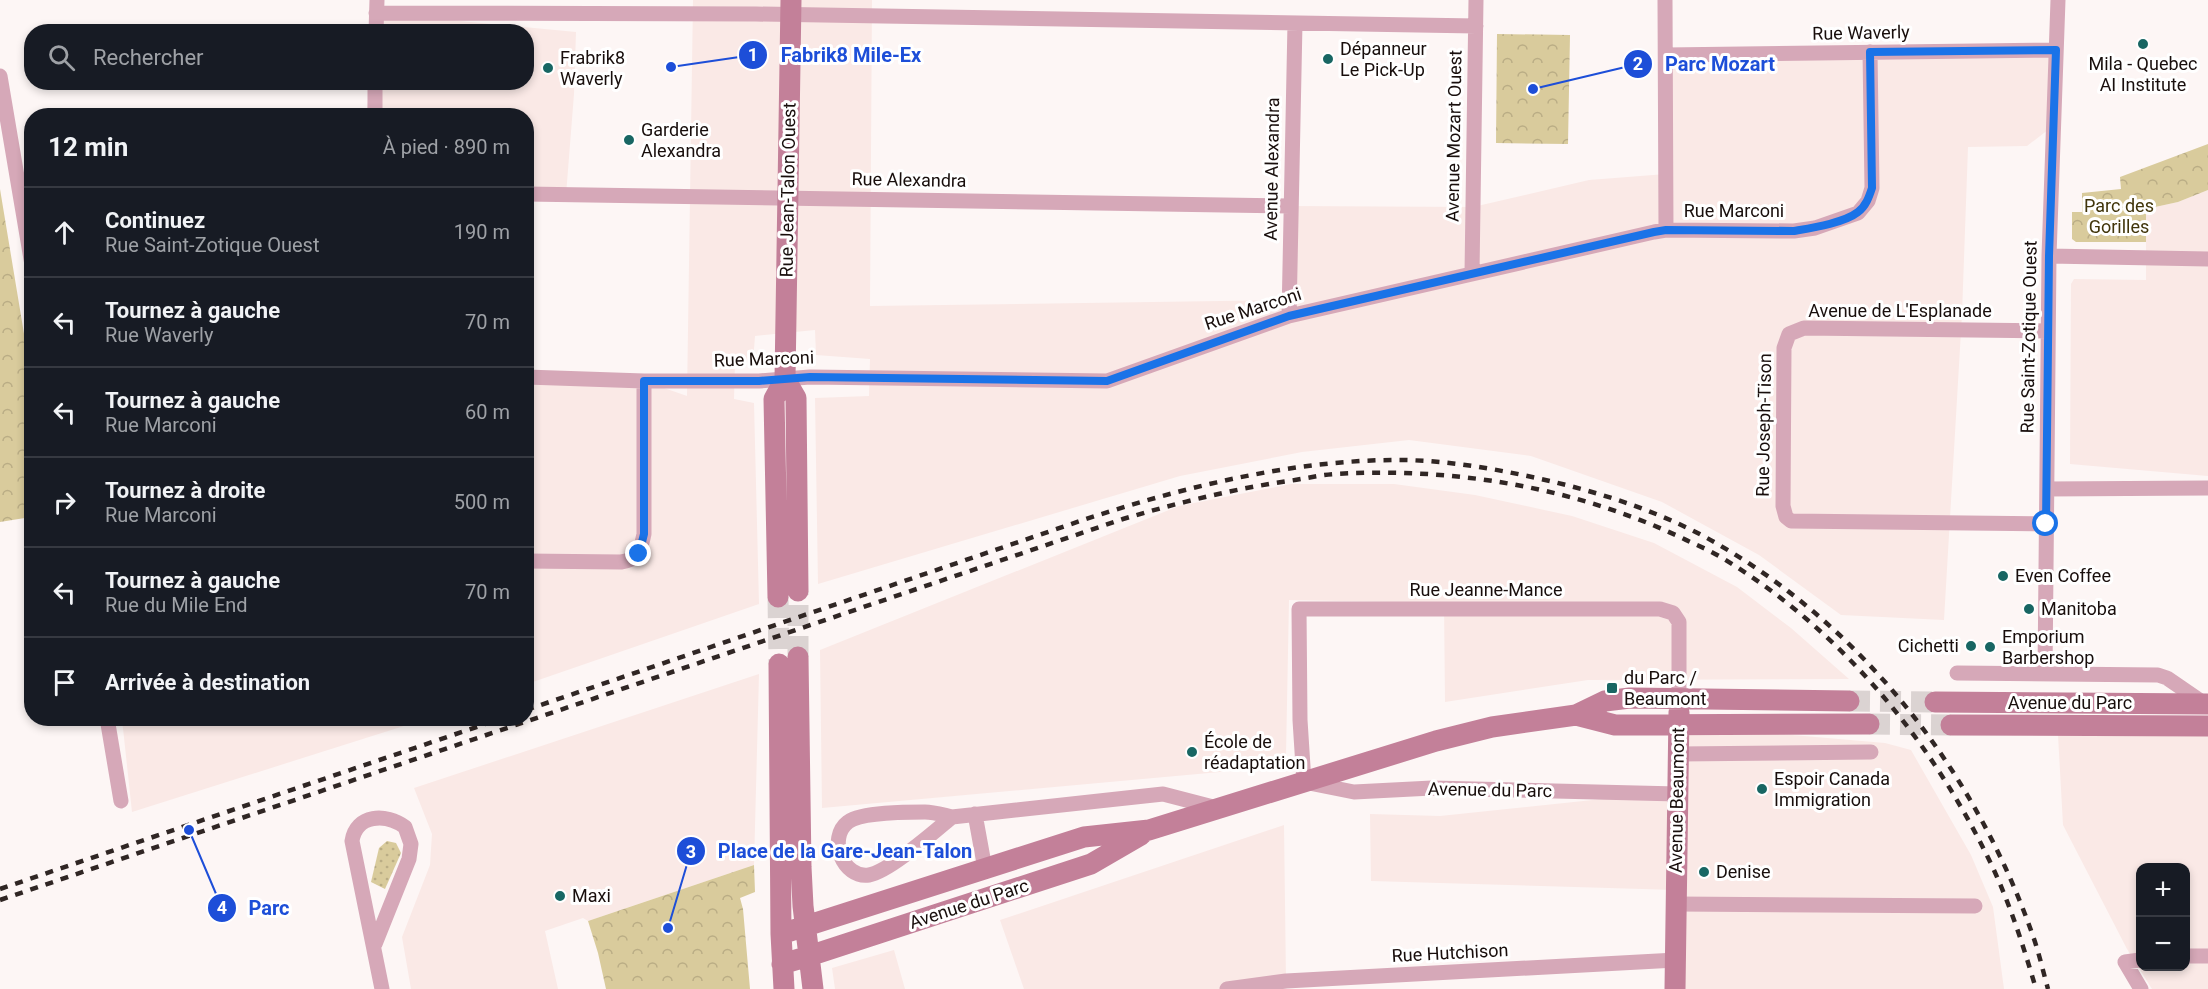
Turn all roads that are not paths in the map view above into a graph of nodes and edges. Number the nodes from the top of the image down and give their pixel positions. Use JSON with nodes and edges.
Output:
{"nodes":[{"id":1,"x":1476,"y":0,"type":"edge"},
{"id":2,"x":1665,"y":0,"type":"edge"},
{"id":3,"x":2058,"y":0,"type":"edge"},
{"id":4,"x":376,"y":6,"type":"edge"},
{"id":5,"x":791,"y":7,"type":"edge"},
{"id":6,"x":1295,"y":23,"type":"junction"},
{"id":7,"x":376,"y":24,"type":"edge"},
{"id":8,"x":1476,"y":26,"type":"junction"},
{"id":9,"x":2056,"y":50,"type":"junction"},
{"id":10,"x":1870,"y":52,"type":"junction"},
{"id":11,"x":1666,"y":55,"type":"junction"},
{"id":12,"x":0,"y":76,"type":"edge"},
{"id":13,"x":375,"y":90,"type":"edge"},
{"id":14,"x":375,"y":108,"type":"edge"},
{"id":15,"x":534,"y":194,"type":"edge"},
{"id":16,"x":788,"y":199,"type":"junction"},
{"id":17,"x":1291,"y":206,"type":"junction"},
{"id":18,"x":24,"y":218,"type":"edge"},
{"id":19,"x":1666,"y":230,"type":"junction"},
{"id":20,"x":2049,"y":256,"type":"junction"},
{"id":21,"x":2208,"y":259,"type":"edge"},
{"id":22,"x":1472,"y":273,"type":"junction"},
{"id":23,"x":1289,"y":316,"type":"junction"},
{"id":24,"x":2048,"y":332,"type":"junction"},
{"id":25,"x":1789,"y":334,"type":"joint"},
{"id":26,"x":534,"y":377,"type":"edge"},
{"id":27,"x":785,"y":379,"type":"junction"},
{"id":28,"x":644,"y":381,"type":"junction"},
{"id":29,"x":2208,"y":488,"type":"edge"},
{"id":30,"x":2046,"y":489,"type":"junction"},
{"id":31,"x":2046,"y":524,"type":"junction"},
{"id":32,"x":534,"y":561,"type":"edge"},
{"id":33,"x":788,"y":594,"type":"tunnel mouth"},
{"id":34,"x":1673,"y":613,"type":"joint"},
{"id":35,"x":1957,"y":673,"type":"dead end"},
{"id":36,"x":2045,"y":674,"type":"junction"},
{"id":37,"x":1679,"y":700,"type":"junction"},
{"id":38,"x":1849,"y":701,"type":"tunnel mouth"},
{"id":39,"x":1935,"y":702,"type":"tunnel mouth"},
{"id":40,"x":2206,"y":704,"type":"edge"},
{"id":41,"x":1576,"y":715,"type":"junction"},
{"id":42,"x":1869,"y":724,"type":"tunnel mouth"},
{"id":43,"x":1678,"y":725,"type":"junction"},
{"id":44,"x":1951,"y":725,"type":"tunnel mouth"},
{"id":45,"x":108,"y":726,"type":"edge"},
{"id":46,"x":2208,"y":726,"type":"edge"},
{"id":47,"x":1871,"y":752,"type":"dead end"},
{"id":48,"x":1679,"y":754,"type":"junction"},
{"id":49,"x":1304,"y":782,"type":"junction"},
{"id":50,"x":1678,"y":794,"type":"junction"},
{"id":51,"x":121,"y":801,"type":"dead end"},
{"id":52,"x":1216,"y":808,"type":"junction"},
{"id":53,"x":975,"y":814,"type":"junction"},
{"id":54,"x":952,"y":817,"type":"junction"},
{"id":55,"x":1149,"y":830,"type":"junction"},
{"id":56,"x":985,"y":869,"type":"junction"},
{"id":57,"x":1676,"y":904,"type":"junction"},
{"id":58,"x":1975,"y":906,"type":"dead end"},
{"id":59,"x":805,"y":927,"type":"junction"},
{"id":60,"x":781,"y":934,"type":"junction"},
{"id":61,"x":375,"y":944,"type":"junction"},
{"id":62,"x":2190,"y":956,"type":"edge"},
{"id":63,"x":2208,"y":956,"type":"edge"},
{"id":64,"x":809,"y":957,"type":"junction"},
{"id":65,"x":1676,"y":960,"type":"junction"},
{"id":66,"x":2133,"y":961,"type":"edge"},
{"id":67,"x":782,"y":963,"type":"junction"},
{"id":68,"x":382,"y":989,"type":"edge"},
{"id":69,"x":784,"y":989,"type":"edge"},
{"id":70,"x":813,"y":989,"type":"edge"},
{"id":71,"x":1227,"y":989,"type":"edge"},
{"id":72,"x":1675,"y":989,"type":"edge"},
{"id":73,"x":2141,"y":989,"type":"edge"}],
"edges":[{"from":1,"to":8,"type":"street","name":"Avenue Mozart Ouest"},
{"from":2,"to":11,"type":"street"},
{"from":3,"to":9,"type":"street","name":"Rue Saint-Zotique Ouest"},
{"from":4,"to":5,"type":"street"},
{"from":4,"to":7,"type":"street"},
{"from":5,"to":6,"type":"street"},
{"from":5,"to":16,"type":"main road","name":"Rue Jean-Talon Ouest"},
{"from":6,"to":8,"type":"street"},
{"from":6,"to":17,"type":"street","name":"Avenue Alexandra"},
{"from":8,"to":22,"type":"street","name":"Avenue Mozart Ouest"},
{"from":9,"to":10,"type":"street","name":"Rue Waverly"},
{"from":9,"to":20,"type":"street","name":"Rue Saint-Zotique Ouest"},
{"from":10,"to":11,"type":"street","name":"Rue Waverly"},
{"from":10,"to":19,"type":"street","name":"Rue Marconi"},
{"from":11,"to":19,"type":"street"},
{"from":12,"to":18,"type":"street"},
{"from":13,"to":14,"type":"street"},
{"from":15,"to":16,"type":"street","name":"Rue Alexandra"},
{"from":16,"to":17,"type":"street","name":"Rue Alexandra"},
{"from":16,"to":27,"type":"main road","name":"Rue Jean-Talon Ouest"},
{"from":17,"to":23,"type":"street","name":"Avenue Alexandra"},
{"from":19,"to":22,"type":"street","name":"Rue Marconi"},
{"from":20,"to":21,"type":"street"},
{"from":20,"to":24,"type":"street","name":"Rue Saint-Zotique Ouest"},
{"from":22,"to":23,"type":"street","name":"Rue Marconi"},
{"from":23,"to":27,"type":"street","name":"Rue Marconi"},
{"from":24,"to":25,"type":"street","name":"Avenue de L'Esplanade"},
{"from":24,"to":30,"type":"street","name":"Rue Saint-Zotique Ouest"},
{"from":25,"to":31,"type":"street","name":"Rue Joseph-Tison"},
{"from":26,"to":28,"type":"street","name":"Rue Marconi"},
{"from":27,"to":28,"type":"street","name":"Rue Marconi"},
{"from":27,"to":33,"type":"main road","name":"Rue Jean-Talon Ouest"},
{"from":28,"to":32,"type":"street"},
{"from":29,"to":30,"type":"street"},
{"from":30,"to":31,"type":"street","name":"Rue Saint-Zotique Ouest"},
{"from":31,"to":36,"type":"street","name":"Rue Saint-Zotique Ouest"},
{"from":34,"to":37,"type":"street","name":"Avenue Beaumont"},
{"from":34,"to":49,"type":"street","name":"Rue Jeanne-Mance"},
{"from":35,"to":36,"type":"street","name":"Avenue du Parc"},
{"from":36,"to":40,"type":"street","name":"Avenue du Parc"},
{"from":37,"to":38,"type":"main road","name":"Avenue du Parc"},
{"from":37,"to":41,"type":"main road","name":"Avenue du Parc"},
{"from":37,"to":43,"type":"main road","name":"Avenue Beaumont"},
{"from":39,"to":40,"type":"main road","name":"Avenue du Parc"},
{"from":41,"to":43,"type":"main road","name":"Avenue du Parc"},
{"from":41,"to":49,"type":"main road","name":"Avenue du Parc"},
{"from":42,"to":43,"type":"main road","name":"Avenue du Parc"},
{"from":43,"to":48,"type":"main road","name":"Avenue Beaumont"},
{"from":44,"to":46,"type":"main road","name":"Avenue du Parc"},
{"from":45,"to":51,"type":"street"},
{"from":47,"to":48,"type":"street"},
{"from":48,"to":50,"type":"main road","name":"Avenue Beaumont"},
{"from":49,"to":50,"type":"street","name":"Avenue du Parc"},
{"from":49,"to":52,"type":"main road","name":"Avenue du Parc"},
{"from":50,"to":57,"type":"main road","name":"Avenue Beaumont"},
{"from":52,"to":53,"type":"street"},
{"from":52,"to":55,"type":"main road","name":"Avenue du Parc"},
{"from":53,"to":54,"type":"street"},
{"from":53,"to":56,"type":"street"},
{"from":54,"to":54,"type":"street"},
{"from":55,"to":56,"type":"main road","name":"Avenue du Parc"},
{"from":55,"to":64,"type":"main road","name":"Avenue du Parc"},
{"from":56,"to":59,"type":"main road","name":"Avenue du Parc"},
{"from":57,"to":58,"type":"street"},
{"from":57,"to":65,"type":"main road","name":"Avenue Beaumont"},
{"from":59,"to":60,"type":"main road","name":"Avenue du Parc"},
{"from":59,"to":60,"type":"main road"},
{"from":59,"to":64,"type":"main road"},
{"from":60,"to":67,"type":"main road"},
{"from":61,"to":61,"type":"street"},
{"from":61,"to":68,"type":"street"},
{"from":62,"to":63,"type":"street"},
{"from":64,"to":67,"type":"main road","name":"Avenue du Parc"},
{"from":64,"to":70,"type":"main road"},
{"from":65,"to":71,"type":"street","name":"Rue Hutchison"},
{"from":65,"to":72,"type":"main road","name":"Avenue Beaumont"},
{"from":66,"to":73,"type":"street"},
{"from":67,"to":69,"type":"main road"}]}
